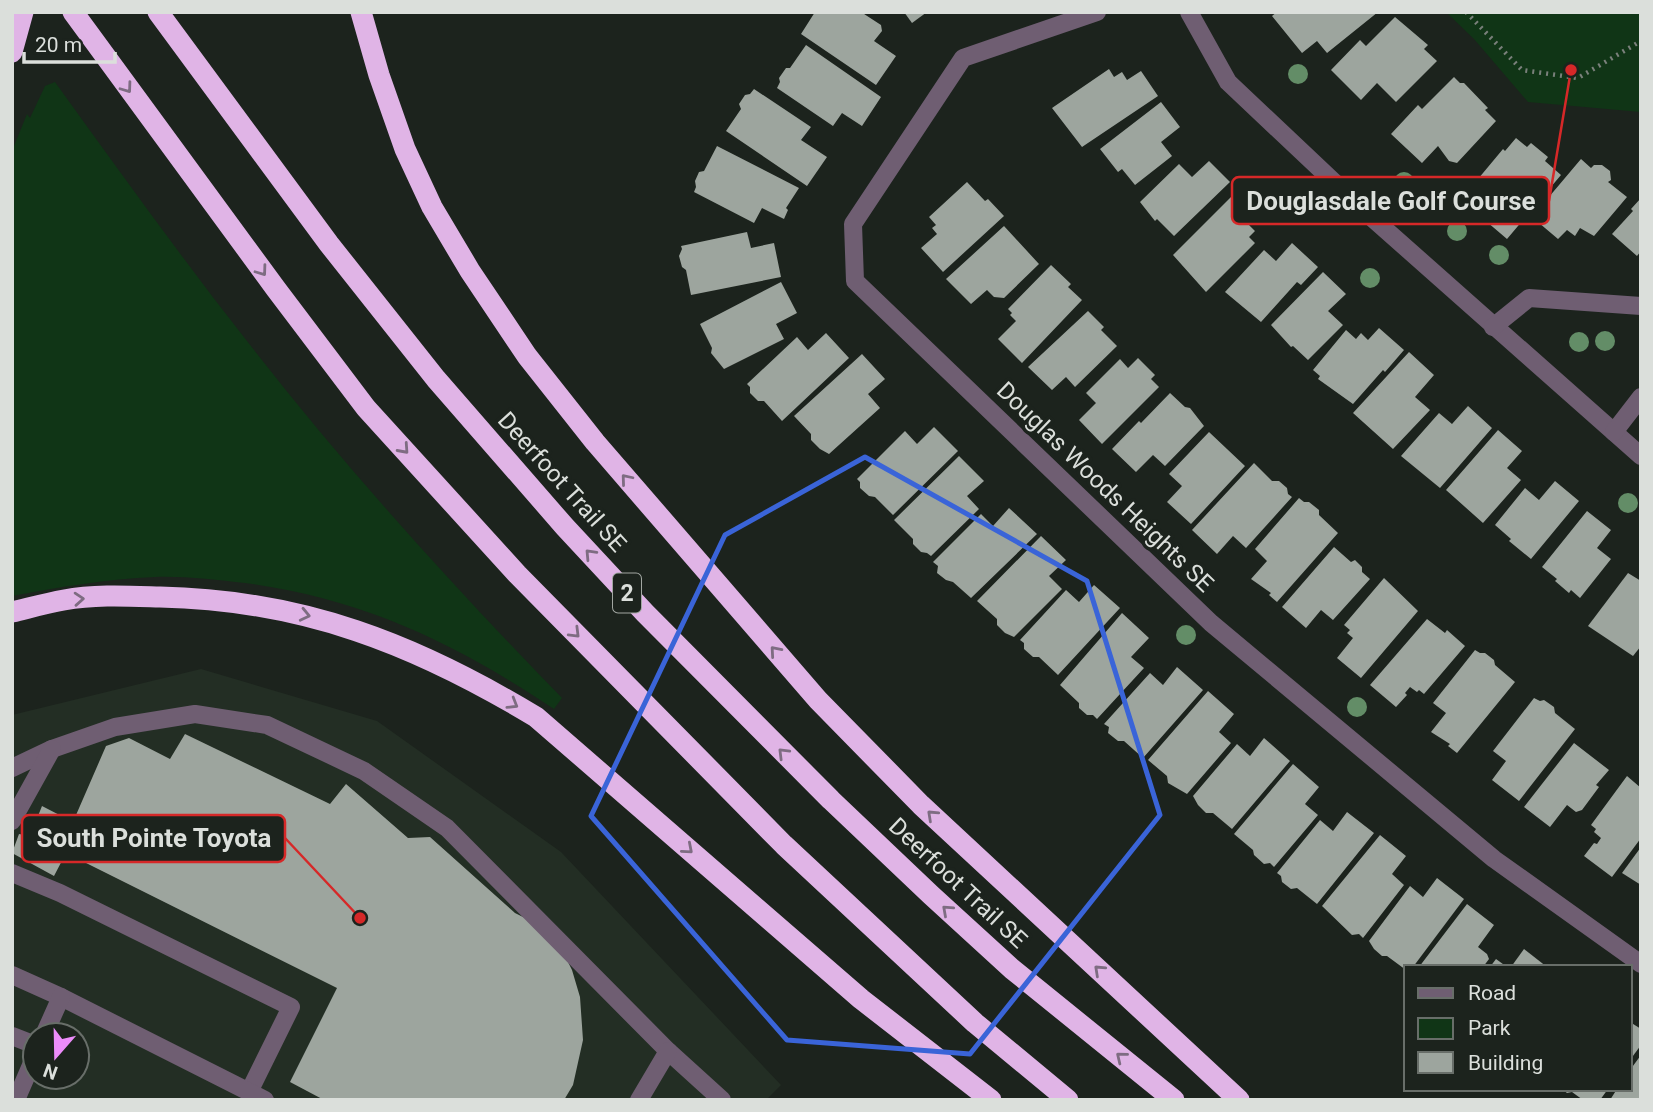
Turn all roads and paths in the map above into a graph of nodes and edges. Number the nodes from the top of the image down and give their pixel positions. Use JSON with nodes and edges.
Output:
{"nodes":[{"id":1,"x":23,"y":12,"type":"edge"},
{"id":2,"x":73,"y":12,"type":"edge"},
{"id":3,"x":158,"y":12,"type":"edge"},
{"id":4,"x":361,"y":12,"type":"edge"},
{"id":5,"x":1097,"y":12,"type":"edge"},
{"id":6,"x":1188,"y":12,"type":"edge"},
{"id":7,"x":1466,"y":12,"type":"edge"},
{"id":8,"x":1641,"y":41,"type":"edge"},
{"id":9,"x":12,"y":52,"type":"edge"},
{"id":10,"x":1641,"y":306,"type":"edge"},
{"id":11,"x":1493,"y":327,"type":"junction"},
{"id":12,"x":1641,"y":397,"type":"edge"},
{"id":13,"x":1614,"y":432,"type":"junction"},
{"id":14,"x":1641,"y":456,"type":"edge"},
{"id":15,"x":12,"y":612,"type":"edge"},
{"id":16,"x":52,"y":749,"type":"junction"},
{"id":17,"x":12,"y":768,"type":"edge"},
{"id":18,"x":12,"y":821,"type":"edge"},
{"id":19,"x":12,"y":873,"type":"edge"},
{"id":20,"x":1641,"y":964,"type":"edge"},
{"id":21,"x":12,"y":975,"type":"edge"},
{"id":22,"x":61,"y":997,"type":"junction"},
{"id":23,"x":50,"y":1021,"type":"edge"},
{"id":24,"x":668,"y":1051,"type":"junction"},
{"id":25,"x":249,"y":1092,"type":"junction"},
{"id":26,"x":265,"y":1100,"type":"edge"},
{"id":27,"x":639,"y":1100,"type":"edge"},
{"id":28,"x":722,"y":1100,"type":"edge"},
{"id":29,"x":991,"y":1100,"type":"edge"},
{"id":30,"x":1068,"y":1100,"type":"edge"},
{"id":31,"x":1174,"y":1100,"type":"edge"},
{"id":32,"x":1238,"y":1100,"type":"edge"}],
"edges":[{"from":1,"to":9,"type":"highway"},
{"from":2,"to":30,"type":"highway","one_way":true},
{"from":31,"to":3,"type":"highway","name":"Deerfoot Trail SE","number":"2","one_way":true},
{"from":32,"to":4,"type":"highway","one_way":true},
{"from":5,"to":20,"type":"street","name":"Douglas Woods Heights SE"},
{"from":6,"to":11,"type":"street"},
{"from":7,"to":8,"type":"path"},
{"from":10,"to":11,"type":"street"},
{"from":11,"to":13,"type":"street"},
{"from":12,"to":13,"type":"street"},
{"from":13,"to":14,"type":"street"},
{"from":15,"to":29,"type":"highway","one_way":true},
{"from":16,"to":17,"type":"street"},
{"from":16,"to":18,"type":"street"},
{"from":16,"to":24,"type":"street"},
{"from":19,"to":25,"type":"street"},
{"from":21,"to":22,"type":"street"},
{"from":22,"to":23,"type":"street"},
{"from":22,"to":25,"type":"street"},
{"from":24,"to":27,"type":"street"},
{"from":24,"to":28,"type":"street"},
{"from":25,"to":26,"type":"street"}]}
